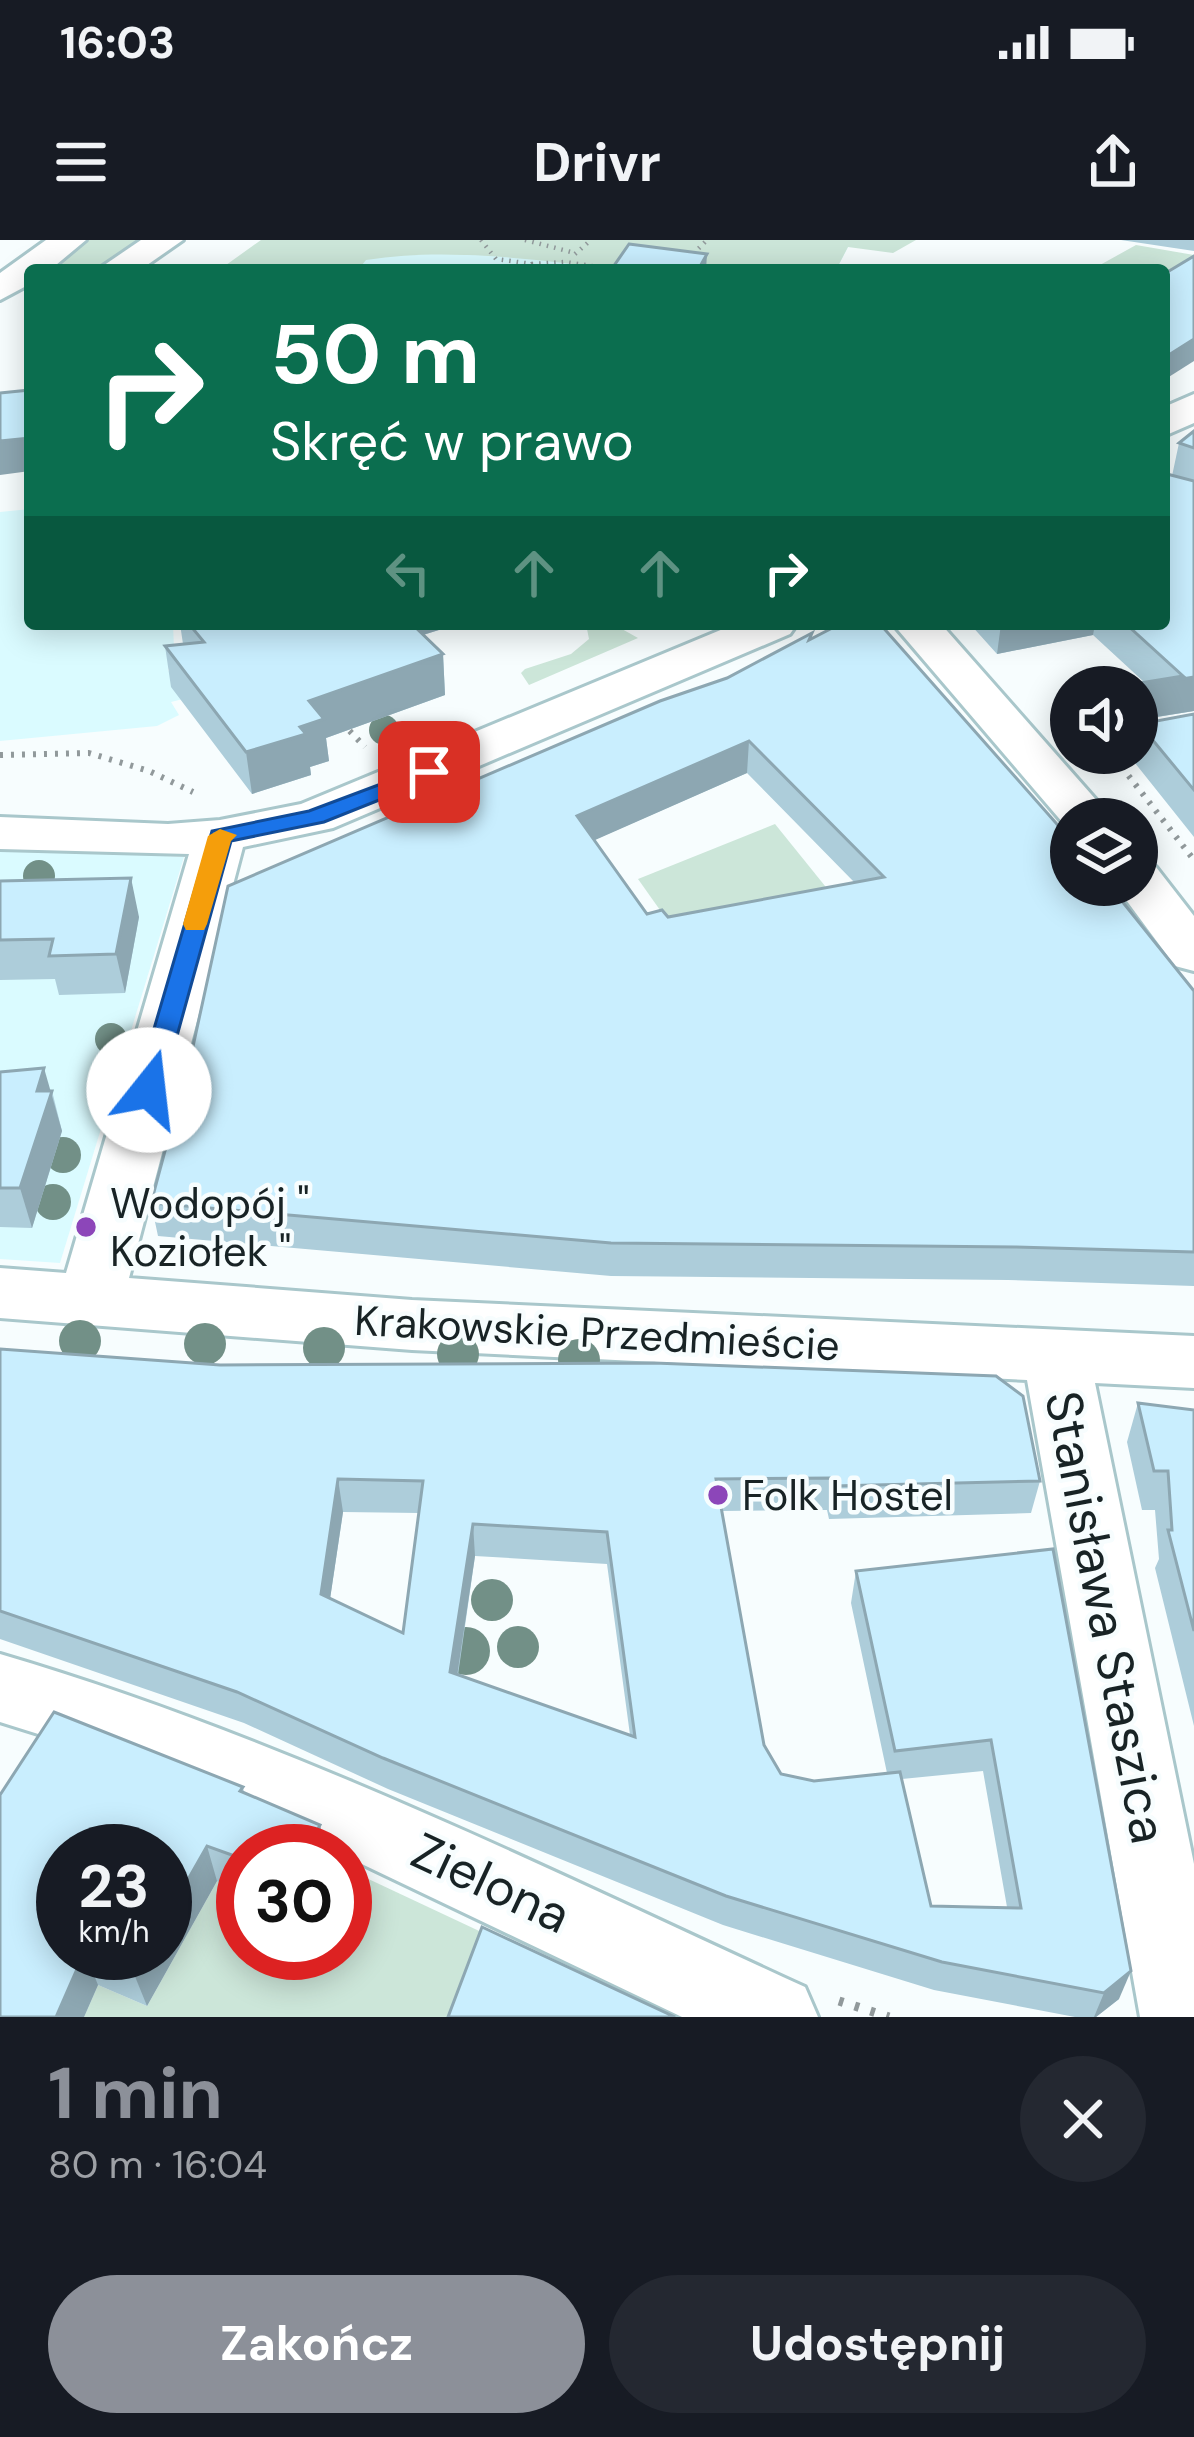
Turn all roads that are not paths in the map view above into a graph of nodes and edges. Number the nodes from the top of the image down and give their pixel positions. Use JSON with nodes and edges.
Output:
{"nodes":[{"id":1,"x":69,"y":240,"type":"edge"},
{"id":2,"x":166,"y":240,"type":"edge"},
{"id":3,"x":35,"y":264,"type":"edge"},
{"id":4,"x":125,"y":264,"type":"edge"},
{"id":5,"x":759,"y":630,"type":"edge"},
{"id":6,"x":922,"y":630,"type":"edge"},
{"id":7,"x":1050,"y":751,"type":"edge"},
{"id":8,"x":0,"y":832,"type":"edge"},
{"id":9,"x":220,"y":836,"type":"junction"},
{"id":10,"x":1158,"y":906,"type":"edge"},
{"id":11,"x":1194,"y":953,"type":"edge"},
{"id":12,"x":0,"y":1293,"type":"edge"},
{"id":13,"x":91,"y":1298,"type":"junction"},
{"id":14,"x":1057,"y":1358,"type":"junction"},
{"id":15,"x":1194,"y":1362,"type":"edge"},
{"id":16,"x":0,"y":1688,"type":"edge"},
{"id":17,"x":1172,"y":1848,"type":"edge"},
{"id":18,"x":775,"y":2017,"type":"edge"},
{"id":19,"x":1184,"y":2017,"type":"edge"}],
"edges":[{"from":1,"to":3,"type":"street"},
{"from":2,"to":4,"type":"street"},
{"from":5,"to":9,"type":"street"},
{"from":6,"to":7,"type":"street"},
{"from":8,"to":9,"type":"street"},
{"from":9,"to":13,"type":"street"},
{"from":10,"to":11,"type":"street"},
{"from":12,"to":13,"type":"street","name":"Krakowskie Przedmieście"},
{"from":13,"to":14,"type":"street","name":"Krakowskie Przedmieście"},
{"from":14,"to":15,"type":"street","name":"Krakowskie Przedmieście"},
{"from":14,"to":17,"type":"street","name":"Stanisława Staszica"},
{"from":16,"to":18,"type":"street","name":"Zielona"},
{"from":17,"to":19,"type":"street","name":"Stanisława Staszica"}]}
